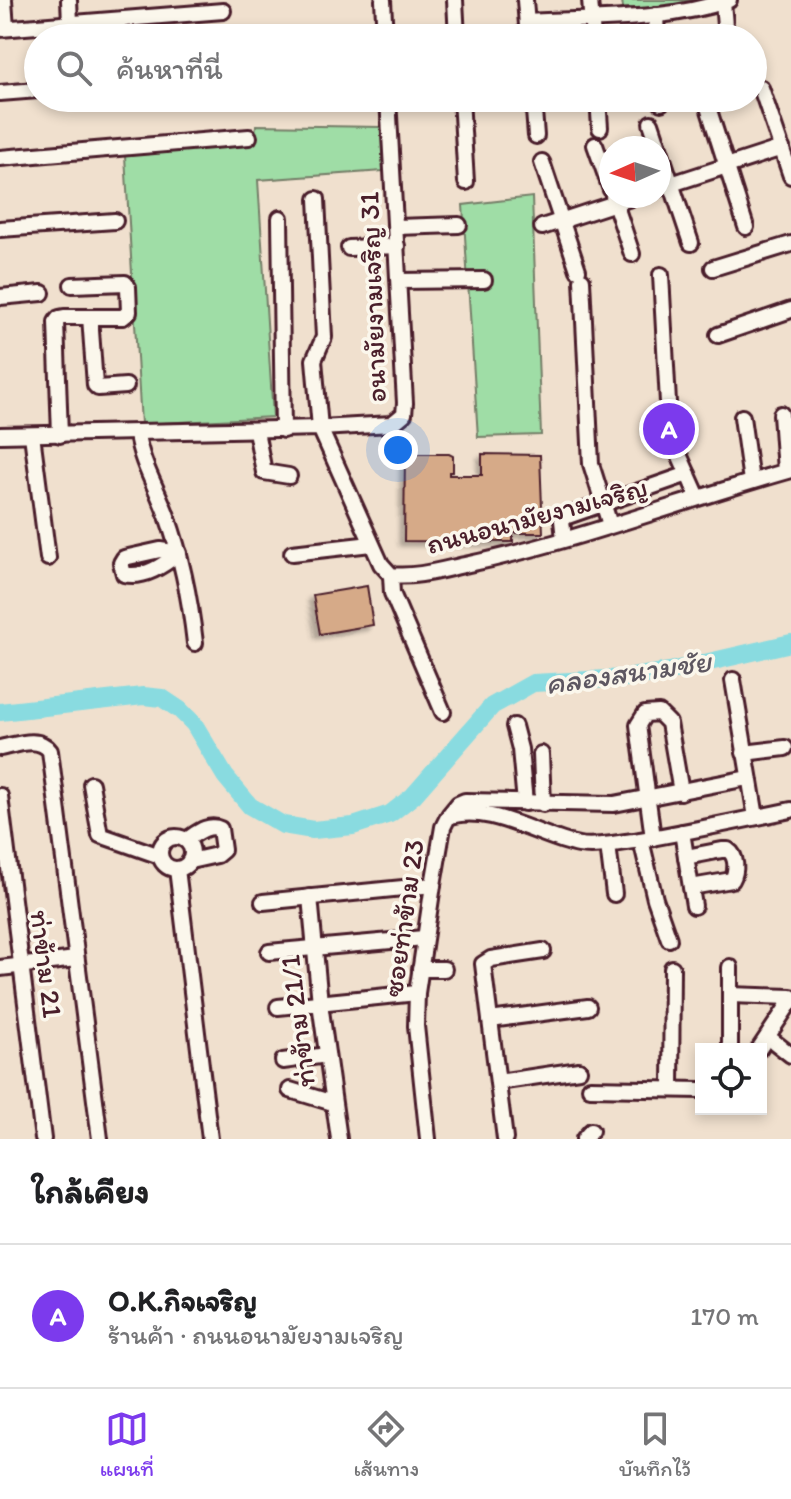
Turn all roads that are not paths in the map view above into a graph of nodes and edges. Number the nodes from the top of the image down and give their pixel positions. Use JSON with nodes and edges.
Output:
{"nodes":[{"id":1,"x":4,"y":0,"type":"edge"},
{"id":2,"x":69,"y":0,"type":"edge"},
{"id":3,"x":136,"y":0,"type":"edge"},
{"id":4,"x":383,"y":0,"type":"edge"},
{"id":5,"x":455,"y":0,"type":"edge"},
{"id":6,"x":525,"y":0,"type":"edge"},
{"id":7,"x":590,"y":0,"type":"edge"},
{"id":8,"x":726,"y":1,"type":"edge"},
{"id":9,"x":204,"y":6,"type":"edge"},
{"id":10,"x":663,"y":10,"type":"edge"},
{"id":11,"x":223,"y":11,"type":"dead end"},
{"id":12,"x":138,"y":18,"type":"junction"},
{"id":13,"x":591,"y":18,"type":"junction"},
{"id":14,"x":527,"y":22,"type":"joint"},
{"id":15,"x":70,"y":23,"type":"junction"},
{"id":16,"x":59,"y":24,"type":"edge"},
{"id":17,"x":384,"y":24,"type":"edge"},
{"id":18,"x":456,"y":24,"type":"edge"},
{"id":19,"x":592,"y":24,"type":"edge"},
{"id":20,"x":726,"y":24,"type":"edge"},
{"id":21,"x":24,"y":27,"type":"edge"},
{"id":22,"x":3,"y":29,"type":"edge"},
{"id":23,"x":24,"y":91,"type":"edge"},
{"id":24,"x":0,"y":93,"type":"edge"},
{"id":25,"x":767,"y":102,"type":"edge"},
{"id":26,"x":389,"y":112,"type":"edge"},
{"id":27,"x":462,"y":112,"type":"edge"},
{"id":28,"x":534,"y":112,"type":"edge"},
{"id":29,"x":599,"y":112,"type":"edge"},
{"id":30,"x":710,"y":112,"type":"edge"},
{"id":31,"x":651,"y":123,"type":"dead end"},
{"id":32,"x":600,"y":128,"type":"dead end"},
{"id":33,"x":536,"y":136,"type":"dead end"},
{"id":34,"x":654,"y":136,"type":"edge"},
{"id":35,"x":249,"y":137,"type":"dead end"},
{"id":36,"x":784,"y":141,"type":"edge"},
{"id":37,"x":595,"y":145,"type":"dead end"},
{"id":38,"x":599,"y":157,"type":"edge"},
{"id":39,"x":0,"y":158,"type":"edge"},
{"id":40,"x":542,"y":162,"type":"dead end"},
{"id":41,"x":728,"y":166,"type":"junction"},
{"id":42,"x":791,"y":176,"type":"edge"},
{"id":43,"x":466,"y":182,"type":"dead end"},
{"id":44,"x":671,"y":184,"type":"edge"},
{"id":45,"x":317,"y":199,"type":"dead end"},
{"id":46,"x":671,"y":199,"type":"edge"},
{"id":47,"x":599,"y":203,"type":"edge"},
{"id":48,"x":617,"y":208,"type":"edge"},
{"id":49,"x":280,"y":218,"type":"dead end"},
{"id":50,"x":562,"y":220,"type":"junction"},
{"id":51,"x":115,"y":221,"type":"dead end"},
{"id":52,"x":459,"y":225,"type":"dead end"},
{"id":53,"x":396,"y":227,"type":"junction"},
{"id":54,"x":542,"y":227,"type":"dead end"},
{"id":55,"x":746,"y":227,"type":"dead end"},
{"id":56,"x":0,"y":229,"type":"edge"},
{"id":57,"x":691,"y":243,"type":"dead end"},
{"id":58,"x":791,"y":244,"type":"edge"},
{"id":59,"x":397,"y":246,"type":"junction"},
{"id":60,"x":349,"y":248,"type":"dead end"},
{"id":61,"x":632,"y":254,"type":"dead end"},
{"id":62,"x":713,"y":268,"type":"dead end"},
{"id":63,"x":661,"y":275,"type":"dead end"},
{"id":64,"x":484,"y":280,"type":"dead end"},
{"id":65,"x":399,"y":281,"type":"junction"},
{"id":66,"x":72,"y":285,"type":"dead end"},
{"id":67,"x":42,"y":293,"type":"dead end"},
{"id":68,"x":0,"y":297,"type":"edge"},
{"id":69,"x":791,"y":310,"type":"edge"},
{"id":70,"x":90,"y":317,"type":"junction"},
{"id":71,"x":718,"y":335,"type":"dead end"},
{"id":72,"x":126,"y":386,"type":"dead end"},
{"id":73,"x":781,"y":414,"type":"dead end"},
{"id":74,"x":742,"y":417,"type":"dead end"},
{"id":75,"x":320,"y":428,"type":"junction"},
{"id":76,"x":283,"y":430,"type":"junction"},
{"id":77,"x":256,"y":431,"type":"junction"},
{"id":78,"x":137,"y":434,"type":"junction"},
{"id":79,"x":0,"y":435,"type":"edge"},
{"id":80,"x":32,"y":435,"type":"junction"},
{"id":81,"x":60,"y":435,"type":"junction"},
{"id":82,"x":788,"y":470,"type":"edge"},
{"id":83,"x":688,"y":474,"type":"junction"},
{"id":84,"x":289,"y":476,"type":"dead end"},
{"id":85,"x":751,"y":481,"type":"junction"},
{"id":86,"x":698,"y":497,"type":"junction"},
{"id":87,"x":603,"y":504,"type":"junction"},
{"id":88,"x":610,"y":525,"type":"junction"},
{"id":89,"x":564,"y":539,"type":"junction"},
{"id":90,"x":371,"y":544,"type":"junction"},
{"id":91,"x":292,"y":553,"type":"dead end"},
{"id":92,"x":48,"y":558,"type":"dead end"},
{"id":93,"x":391,"y":575,"type":"junction"},
{"id":94,"x":195,"y":643,"type":"dead end"},
{"id":95,"x":733,"y":680,"type":"dead end"},
{"id":96,"x":443,"y":712,"type":"dead end"},
{"id":97,"x":514,"y":726,"type":"dead end"},
{"id":98,"x":0,"y":748,"type":"edge"},
{"id":99,"x":785,"y":748,"type":"dead end"},
{"id":100,"x":744,"y":753,"type":"junction"},
{"id":101,"x":541,"y":754,"type":"dead end"},
{"id":102,"x":748,"y":778,"type":"junction"},
{"id":103,"x":91,"y":784,"type":"dead end"},
{"id":104,"x":681,"y":792,"type":"junction"},
{"id":105,"x":0,"y":796,"type":"edge"},
{"id":106,"x":648,"y":799,"type":"junction"},
{"id":107,"x":525,"y":803,"type":"junction"},
{"id":108,"x":543,"y":804,"type":"junction"},
{"id":109,"x":791,"y":810,"type":"edge"},
{"id":110,"x":448,"y":817,"type":"junction"},
{"id":111,"x":756,"y":817,"type":"junction"},
{"id":112,"x":682,"y":832,"type":"junction"},
{"id":113,"x":647,"y":839,"type":"junction"},
{"id":114,"x":186,"y":840,"type":"junction"},
{"id":115,"x":608,"y":845,"type":"junction"},
{"id":116,"x":160,"y":856,"type":"junction"},
{"id":117,"x":686,"y":857,"type":"junction"},
{"id":118,"x":183,"y":865,"type":"junction"},
{"id":119,"x":433,"y":885,"type":"junction"},
{"id":120,"x":691,"y":887,"type":"junction"},
{"id":121,"x":614,"y":894,"type":"dead end"},
{"id":122,"x":310,"y":897,"type":"junction"},
{"id":123,"x":263,"y":902,"type":"dead end"},
{"id":124,"x":694,"y":906,"type":"dead end"},
{"id":125,"x":424,"y":938,"type":"junction"},
{"id":126,"x":669,"y":939,"type":"dead end"},
{"id":127,"x":315,"y":948,"type":"junction"},
{"id":128,"x":543,"y":951,"type":"dead end"},
{"id":129,"x":269,"y":952,"type":"dead end"},
{"id":130,"x":76,"y":959,"type":"junction"},
{"id":131,"x":21,"y":966,"type":"junction"},
{"id":132,"x":730,"y":967,"type":"dead end"},
{"id":133,"x":0,"y":968,"type":"edge"},
{"id":134,"x":672,"y":968,"type":"dead end"},
{"id":135,"x":420,"y":969,"type":"junction"},
{"id":136,"x":444,"y":969,"type":"dead end"},
{"id":137,"x":417,"y":993,"type":"junction"},
{"id":138,"x":730,"y":995,"type":"junction"},
{"id":139,"x":791,"y":999,"type":"edge"},
{"id":140,"x":320,"y":1003,"type":"junction"},
{"id":141,"x":278,"y":1007,"type":"dead end"},
{"id":142,"x":588,"y":1007,"type":"dead end"},
{"id":143,"x":490,"y":1020,"type":"junction"},
{"id":144,"x":730,"y":1043,"type":"edge"},
{"id":145,"x":764,"y":1043,"type":"edge"},
{"id":146,"x":767,"y":1044,"type":"edge"},
{"id":147,"x":327,"y":1055,"type":"junction"},
{"id":148,"x":791,"y":1055,"type":"edge"},
{"id":149,"x":283,"y":1061,"type":"dead end"},
{"id":150,"x":579,"y":1070,"type":"dead end"},
{"id":151,"x":498,"y":1082,"type":"junction"},
{"id":152,"x":590,"y":1088,"type":"dead end"},
{"id":153,"x":671,"y":1089,"type":"junction"},
{"id":154,"x":290,"y":1090,"type":"dead end"},
{"id":155,"x":695,"y":1090,"type":"edge"},
{"id":156,"x":333,"y":1103,"type":"junction"},
{"id":157,"x":43,"y":1139,"type":"edge"},
{"id":158,"x":100,"y":1139,"type":"edge"},
{"id":159,"x":210,"y":1139,"type":"edge"},
{"id":160,"x":339,"y":1139,"type":"edge"},
{"id":161,"x":428,"y":1139,"type":"edge"},
{"id":162,"x":505,"y":1139,"type":"edge"}],
"edges":[{"from":1,"to":22,"type":"street"},
{"from":2,"to":15,"type":"street"},
{"from":3,"to":12,"type":"street"},
{"from":4,"to":17,"type":"street"},
{"from":5,"to":18,"type":"street"},
{"from":6,"to":14,"type":"street"},
{"from":7,"to":13,"type":"street"},
{"from":8,"to":10,"type":"street"},
{"from":8,"to":20,"type":"street"},
{"from":9,"to":11,"type":"street"},
{"from":9,"to":12,"type":"street"},
{"from":10,"to":13,"type":"street"},
{"from":12,"to":15,"type":"street"},
{"from":13,"to":14,"type":"street"},
{"from":13,"to":19,"type":"street"},
{"from":15,"to":16,"type":"street"},
{"from":21,"to":22,"type":"street"},
{"from":23,"to":24,"type":"street"},
{"from":25,"to":36,"type":"street"},
{"from":26,"to":53,"type":"street","name":"อนามัยงามเจริญ 31"},
{"from":27,"to":43,"type":"street"},
{"from":28,"to":33,"type":"street"},
{"from":29,"to":32,"type":"street"},
{"from":30,"to":41,"type":"street"},
{"from":31,"to":34,"type":"street"},
{"from":35,"to":39,"type":"street"},
{"from":36,"to":41,"type":"street"},
{"from":36,"to":42,"type":"street"},
{"from":37,"to":38,"type":"street"},
{"from":40,"to":50,"type":"street"},
{"from":41,"to":44,"type":"street"},
{"from":41,"to":55,"type":"street"},
{"from":45,"to":75,"type":"street","name":"อนามัยงามเจริญ 31"},
{"from":46,"to":57,"type":"street"},
{"from":47,"to":50,"type":"street"},
{"from":48,"to":61,"type":"street"},
{"from":49,"to":76,"type":"street"},
{"from":50,"to":54,"type":"street"},
{"from":50,"to":87,"type":"street"},
{"from":51,"to":56,"type":"street"},
{"from":52,"to":53,"type":"street"},
{"from":53,"to":59,"type":"street","name":"อนามัยงามเจริญ 31"},
{"from":58,"to":62,"type":"street"},
{"from":59,"to":60,"type":"street"},
{"from":59,"to":65,"type":"street","name":"อนามัยงามเจริญ 31"},
{"from":63,"to":83,"type":"street"},
{"from":64,"to":65,"type":"street"},
{"from":65,"to":75,"type":"street","name":"อนามัยงามเจริญ 31"},
{"from":66,"to":70,"type":"street"},
{"from":67,"to":68,"type":"street"},
{"from":69,"to":71,"type":"street"},
{"from":70,"to":72,"type":"street"},
{"from":70,"to":81,"type":"street"},
{"from":73,"to":82,"type":"street"},
{"from":74,"to":85,"type":"street"},
{"from":75,"to":76,"type":"street"},
{"from":75,"to":90,"type":"street"},
{"from":76,"to":77,"type":"street"},
{"from":77,"to":78,"type":"street"},
{"from":77,"to":84,"type":"street"},
{"from":78,"to":81,"type":"street"},
{"from":78,"to":94,"type":"street"},
{"from":79,"to":80,"type":"street"},
{"from":80,"to":81,"type":"street"},
{"from":80,"to":92,"type":"street"},
{"from":82,"to":85,"type":"street","name":"ถนนอนามัยงามเจริญ"},
{"from":83,"to":86,"type":"street"},
{"from":83,"to":87,"type":"street"},
{"from":85,"to":86,"type":"street","name":"ถนนอนามัยงามเจริญ"},
{"from":86,"to":88,"type":"street","name":"ถนนอนามัยงามเจริญ"},
{"from":87,"to":88,"type":"street"},
{"from":87,"to":89,"type":"street"},
{"from":88,"to":89,"type":"street","name":"ถนนอนามัยงามเจริญ"},
{"from":89,"to":93,"type":"street","name":"ถนนอนามัยงามเจริญ"},
{"from":90,"to":91,"type":"street"},
{"from":90,"to":93,"type":"street"},
{"from":93,"to":96,"type":"street"},
{"from":95,"to":100,"type":"street"},
{"from":97,"to":107,"type":"street"},
{"from":98,"to":130,"type":"street"},
{"from":99,"to":100,"type":"street"},
{"from":100,"to":102,"type":"street"},
{"from":101,"to":108,"type":"street"},
{"from":102,"to":104,"type":"street"},
{"from":102,"to":111,"type":"street"},
{"from":103,"to":116,"type":"street"},
{"from":104,"to":106,"type":"street"},
{"from":104,"to":106,"type":"street"},
{"from":105,"to":131,"type":"street","name":"ท่าข้าม 21"},
{"from":106,"to":108,"type":"street"},
{"from":106,"to":113,"type":"street"},
{"from":107,"to":108,"type":"street"},
{"from":107,"to":110,"type":"street"},
{"from":109,"to":111,"type":"street","name":"ซอยท่าข้าม 23"},
{"from":110,"to":115,"type":"street","name":"ซอยท่าข้าม 23"},
{"from":110,"to":119,"type":"street","name":"ซอยท่าข้าม 23"},
{"from":111,"to":112,"type":"street","name":"ซอยท่าข้าม 23"},
{"from":112,"to":113,"type":"street","name":"ซอยท่าข้าม 23"},
{"from":112,"to":117,"type":"street"},
{"from":113,"to":115,"type":"street","name":"ซอยท่าข้าม 23"},
{"from":113,"to":126,"type":"street"},
{"from":114,"to":116,"type":"street"},
{"from":114,"to":118,"type":"street"},
{"from":114,"to":118,"type":"street"},
{"from":115,"to":121,"type":"street"},
{"from":116,"to":118,"type":"street"},
{"from":117,"to":120,"type":"street"},
{"from":117,"to":120,"type":"street"},
{"from":118,"to":159,"type":"street"},
{"from":119,"to":122,"type":"street"},
{"from":119,"to":125,"type":"street","name":"ซอยท่าข้าม 23"},
{"from":120,"to":124,"type":"street"},
{"from":122,"to":123,"type":"street"},
{"from":122,"to":127,"type":"street","name":"ท่าข้าม 21/1"},
{"from":125,"to":127,"type":"street"},
{"from":125,"to":135,"type":"street","name":"ซอยท่าข้าม 23"},
{"from":127,"to":129,"type":"street"},
{"from":127,"to":140,"type":"street","name":"ท่าข้าม 21/1"},
{"from":128,"to":143,"type":"street"},
{"from":130,"to":131,"type":"street"},
{"from":130,"to":158,"type":"street"},
{"from":131,"to":133,"type":"street"},
{"from":131,"to":157,"type":"street","name":"ท่าข้าม 21"},
{"from":132,"to":138,"type":"street"},
{"from":134,"to":153,"type":"street"},
{"from":135,"to":136,"type":"street"},
{"from":135,"to":137,"type":"street","name":"ซอยท่าข้าม 23"},
{"from":137,"to":140,"type":"street"},
{"from":137,"to":161,"type":"street","name":"ซอยท่าข้าม 23"},
{"from":138,"to":139,"type":"street"},
{"from":138,"to":144,"type":"street"},
{"from":139,"to":145,"type":"street"},
{"from":140,"to":141,"type":"street"},
{"from":140,"to":147,"type":"street","name":"ท่าข้าม 21/1"},
{"from":142,"to":143,"type":"street"},
{"from":143,"to":151,"type":"street"},
{"from":146,"to":148,"type":"street"},
{"from":147,"to":149,"type":"street"},
{"from":147,"to":156,"type":"street","name":"ท่าข้าม 21/1"},
{"from":150,"to":151,"type":"street"},
{"from":151,"to":162,"type":"street"},
{"from":152,"to":153,"type":"street"},
{"from":153,"to":155,"type":"street"},
{"from":154,"to":156,"type":"street"},
{"from":156,"to":160,"type":"street","name":"ท่าข้าม 21/1"}]}
